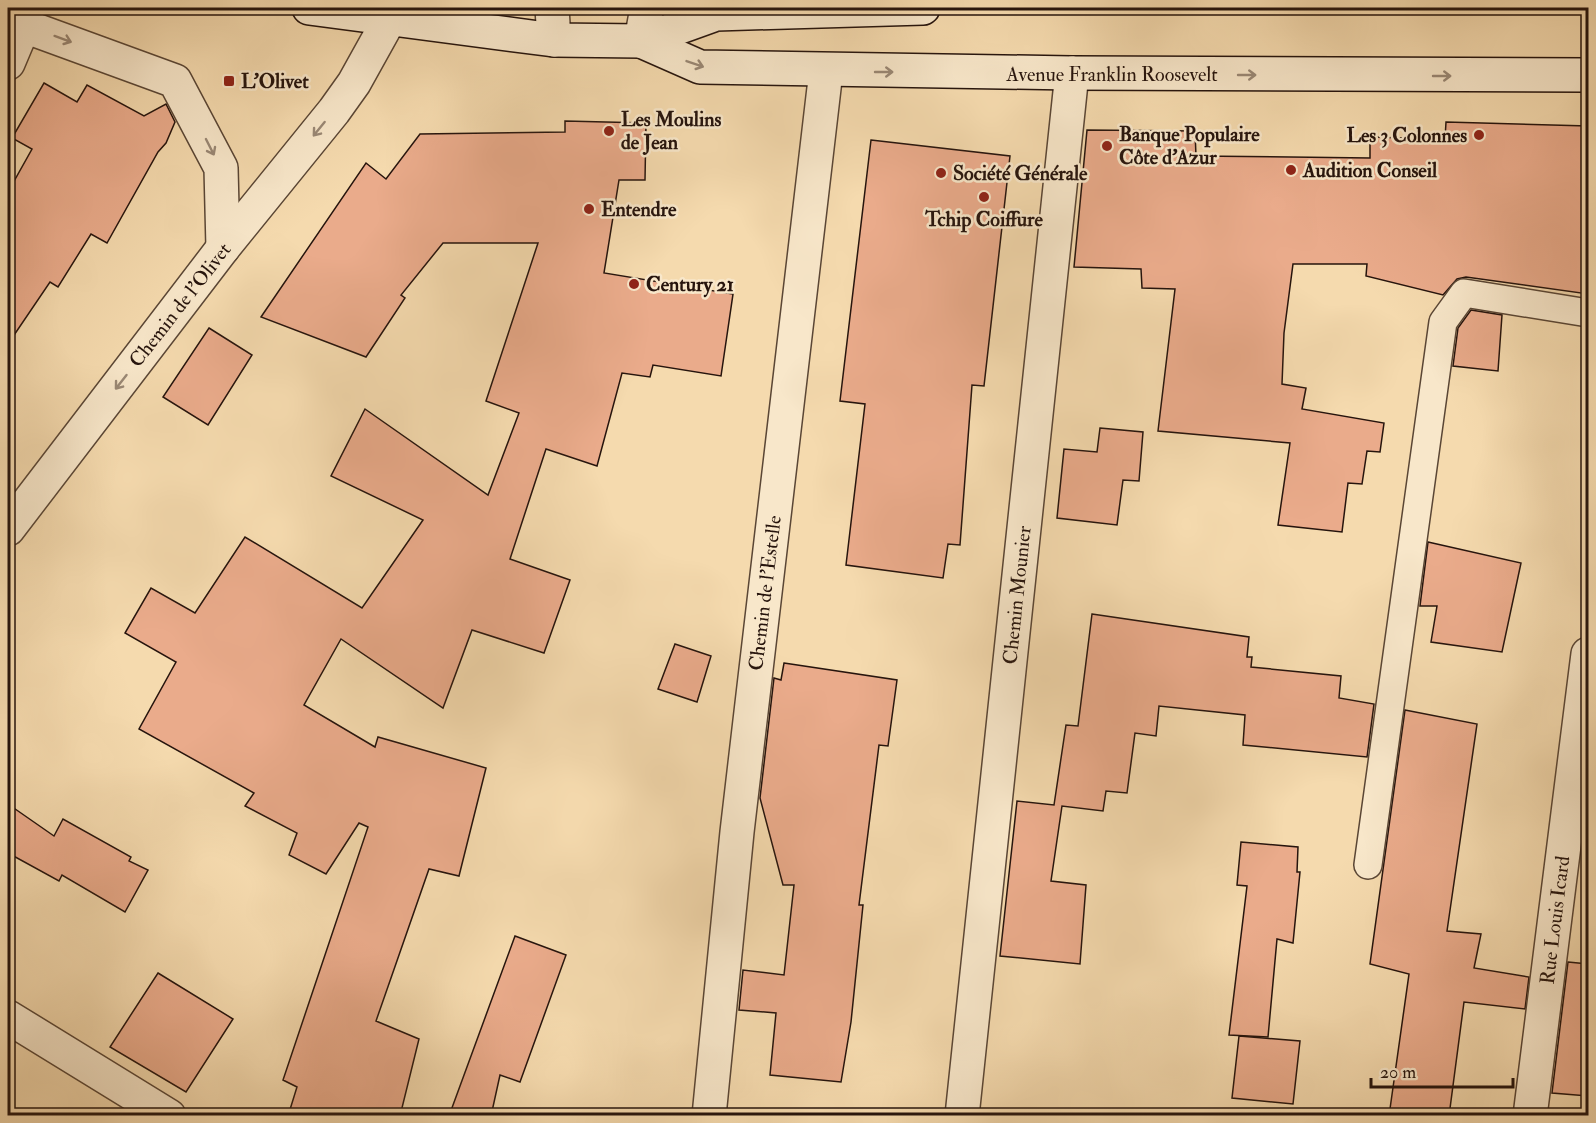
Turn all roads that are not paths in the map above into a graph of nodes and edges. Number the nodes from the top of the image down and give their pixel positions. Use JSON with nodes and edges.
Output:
{"nodes":[{"id":1,"x":309,"y":8,"type":"edge"},
{"id":2,"x":552,"y":8,"type":"edge"},
{"id":3,"x":647,"y":8,"type":"edge"},
{"id":4,"x":878,"y":8,"type":"edge"},
{"id":5,"x":923,"y":8,"type":"edge"},
{"id":6,"x":450,"y":16,"type":"edge"},
{"id":7,"x":389,"y":20,"type":"junction"},
{"id":8,"x":16,"y":22,"type":"edge"},
{"id":9,"x":554,"y":40,"type":"junction"},
{"id":10,"x":641,"y":41,"type":"junction"},
{"id":11,"x":8,"y":63,"type":"edge"},
{"id":12,"x":826,"y":71,"type":"junction"},
{"id":13,"x":1072,"y":74,"type":"junction"},
{"id":14,"x":1588,"y":75,"type":"edge"},
{"id":15,"x":223,"y":248,"type":"junction"},
{"id":16,"x":1588,"y":313,"type":"edge"},
{"id":17,"x":8,"y":529,"type":"edge"},
{"id":18,"x":1588,"y":654,"type":"edge"},
{"id":19,"x":1368,"y":865,"type":"dead end"},
{"id":20,"x":8,"y":1017,"type":"edge"},
{"id":21,"x":169,"y":1116,"type":"edge"},
{"id":22,"x":709,"y":1116,"type":"edge"},
{"id":23,"x":962,"y":1116,"type":"edge"},
{"id":24,"x":1530,"y":1116,"type":"edge"}],
"edges":[{"from":1,"to":7,"type":"street","name":"Avenue Franklin Roosevelt"},
{"from":2,"to":9,"type":"street"},
{"from":3,"to":10,"type":"street"},
{"from":4,"to":5,"type":"street","name":"Avenue Franklin Roosevelt"},
{"from":4,"to":10,"type":"street","name":"Avenue Franklin Roosevelt"},
{"from":6,"to":7,"type":"street","name":"Avenue Franklin Roosevelt"},
{"from":6,"to":9,"type":"street","name":"Avenue Franklin Roosevelt"},
{"from":7,"to":15,"type":"street","name":"Chemin de l'Olivet","one_way":true},
{"from":8,"to":11,"type":"street"},
{"from":8,"to":15,"type":"street","one_way":true},
{"from":9,"to":10,"type":"street","name":"Avenue Franklin Roosevelt"},
{"from":10,"to":12,"type":"street","name":"Avenue Franklin Roosevelt","one_way":true},
{"from":12,"to":13,"type":"street","name":"Avenue Franklin Roosevelt","one_way":true},
{"from":12,"to":22,"type":"street","name":"Chemin de l'Estelle"},
{"from":13,"to":14,"type":"street","name":"Avenue Franklin Roosevelt","one_way":true},
{"from":13,"to":23,"type":"street","name":"Chemin Mounier"},
{"from":15,"to":17,"type":"street","name":"Chemin de l'Olivet","one_way":true},
{"from":16,"to":19,"type":"street"},
{"from":18,"to":24,"type":"street","name":"Rue Louis Icard"},
{"from":20,"to":21,"type":"street"}]}
